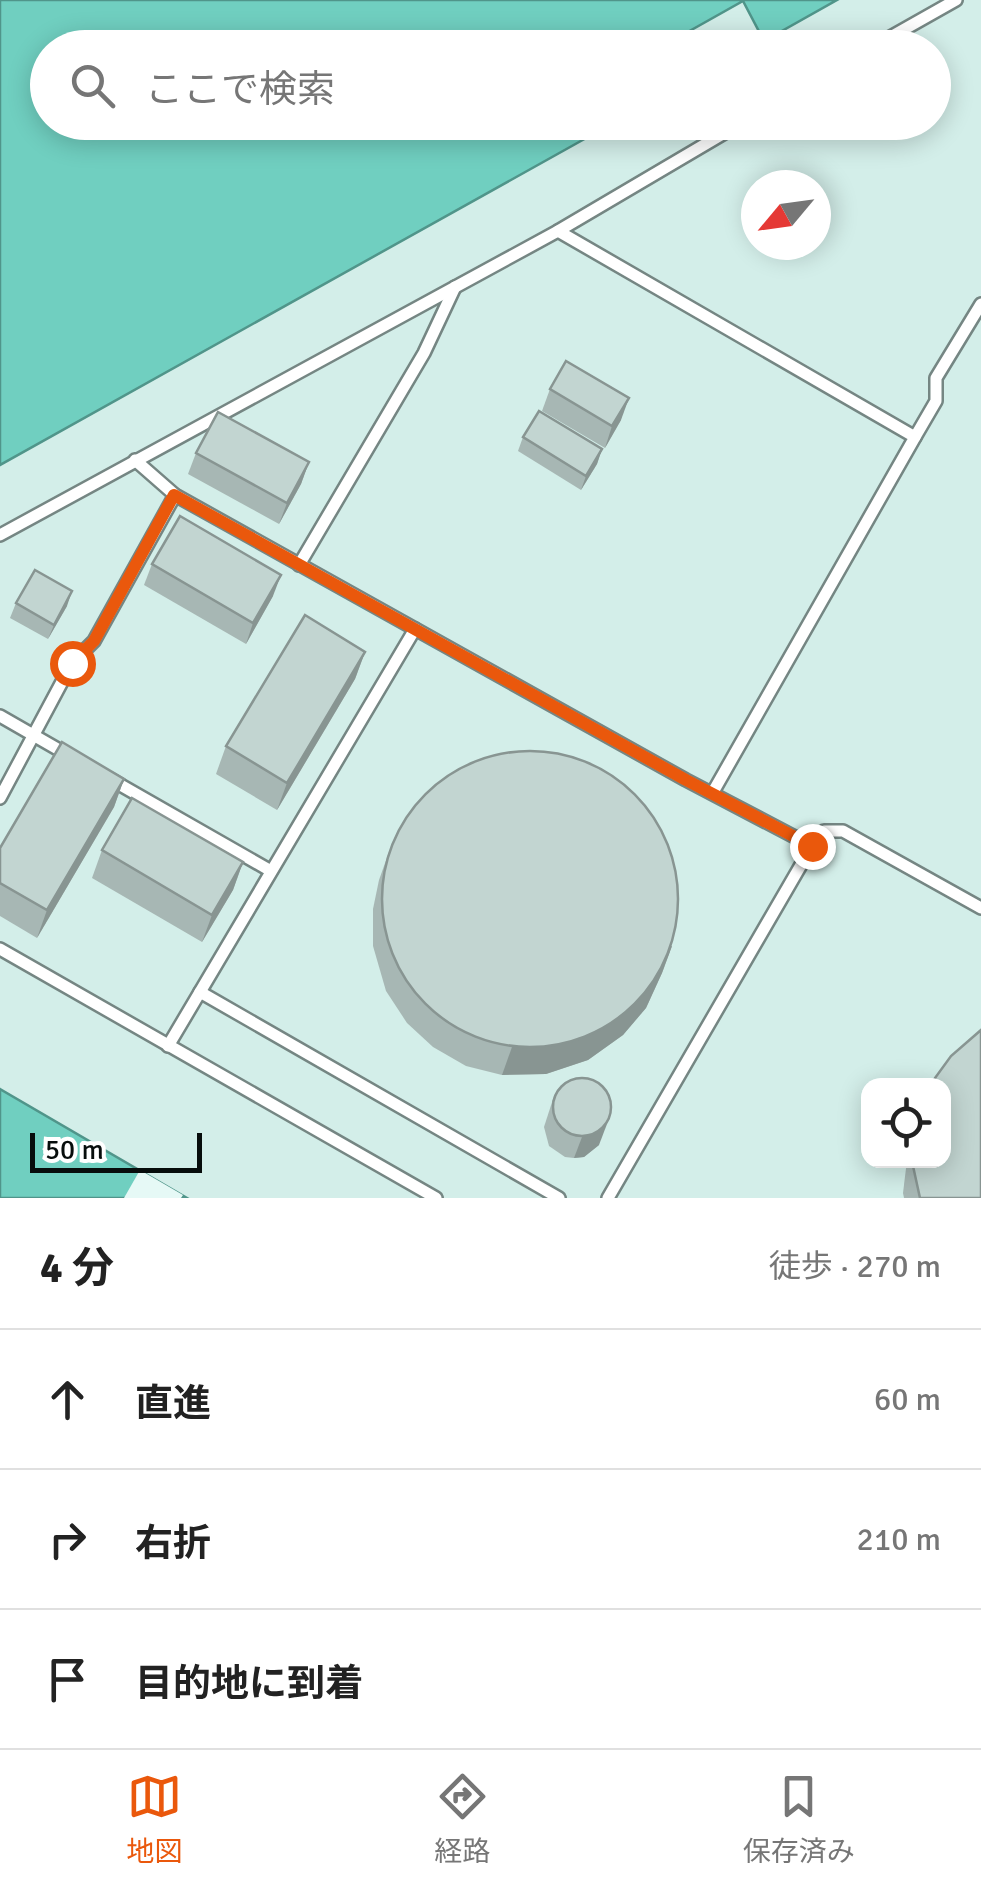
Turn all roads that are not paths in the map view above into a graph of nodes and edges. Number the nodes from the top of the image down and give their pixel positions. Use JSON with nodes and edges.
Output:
{"nodes":[{"id":1,"x":956,"y":0,"type":"edge"},
{"id":2,"x":903,"y":30,"type":"edge"},
{"id":3,"x":712,"y":140,"type":"edge"},
{"id":4,"x":558,"y":231,"type":"junction"},
{"id":5,"x":454,"y":287,"type":"junction"},
{"id":6,"x":981,"y":304,"type":"edge"},
{"id":7,"x":915,"y":438,"type":"junction"},
{"id":8,"x":136,"y":460,"type":"junction"},
{"id":9,"x":174,"y":495,"type":"junction"},
{"id":10,"x":0,"y":535,"type":"edge"},
{"id":11,"x":299,"y":564,"type":"junction"},
{"id":12,"x":415,"y":629,"type":"junction"},
{"id":13,"x":0,"y":716,"type":"edge"},
{"id":14,"x":36,"y":736,"type":"junction"},
{"id":15,"x":86,"y":765,"type":"edge"},
{"id":16,"x":103,"y":775,"type":"edge"},
{"id":17,"x":713,"y":792,"type":"junction"},
{"id":18,"x":0,"y":798,"type":"edge"},
{"id":19,"x":812,"y":846,"type":"junction"},
{"id":20,"x":272,"y":871,"type":"junction"},
{"id":21,"x":981,"y":908,"type":"edge"},
{"id":22,"x":0,"y":949,"type":"edge"},
{"id":23,"x":200,"y":992,"type":"junction"},
{"id":24,"x":168,"y":1046,"type":"junction"},
{"id":25,"x":436,"y":1198,"type":"edge"},
{"id":26,"x":559,"y":1198,"type":"edge"},
{"id":27,"x":608,"y":1198,"type":"edge"}],
"edges":[{"from":1,"to":2,"type":"lane"},
{"from":3,"to":4,"type":"lane"},
{"from":4,"to":5,"type":"lane"},
{"from":4,"to":7,"type":"lane"},
{"from":5,"to":8,"type":"lane"},
{"from":5,"to":11,"type":"lane"},
{"from":6,"to":7,"type":"lane"},
{"from":7,"to":17,"type":"lane"},
{"from":8,"to":9,"type":"lane"},
{"from":8,"to":10,"type":"lane"},
{"from":9,"to":11,"type":"lane"},
{"from":9,"to":14,"type":"lane"},
{"from":11,"to":12,"type":"lane"},
{"from":12,"to":17,"type":"lane"},
{"from":12,"to":20,"type":"lane"},
{"from":13,"to":14,"type":"lane"},
{"from":14,"to":15,"type":"lane"},
{"from":14,"to":18,"type":"lane"},
{"from":16,"to":20,"type":"lane"},
{"from":17,"to":19,"type":"lane"},
{"from":19,"to":21,"type":"lane"},
{"from":19,"to":27,"type":"lane"},
{"from":20,"to":23,"type":"lane"},
{"from":22,"to":24,"type":"lane"},
{"from":23,"to":24,"type":"lane"},
{"from":23,"to":26,"type":"lane"},
{"from":24,"to":25,"type":"lane"}]}
